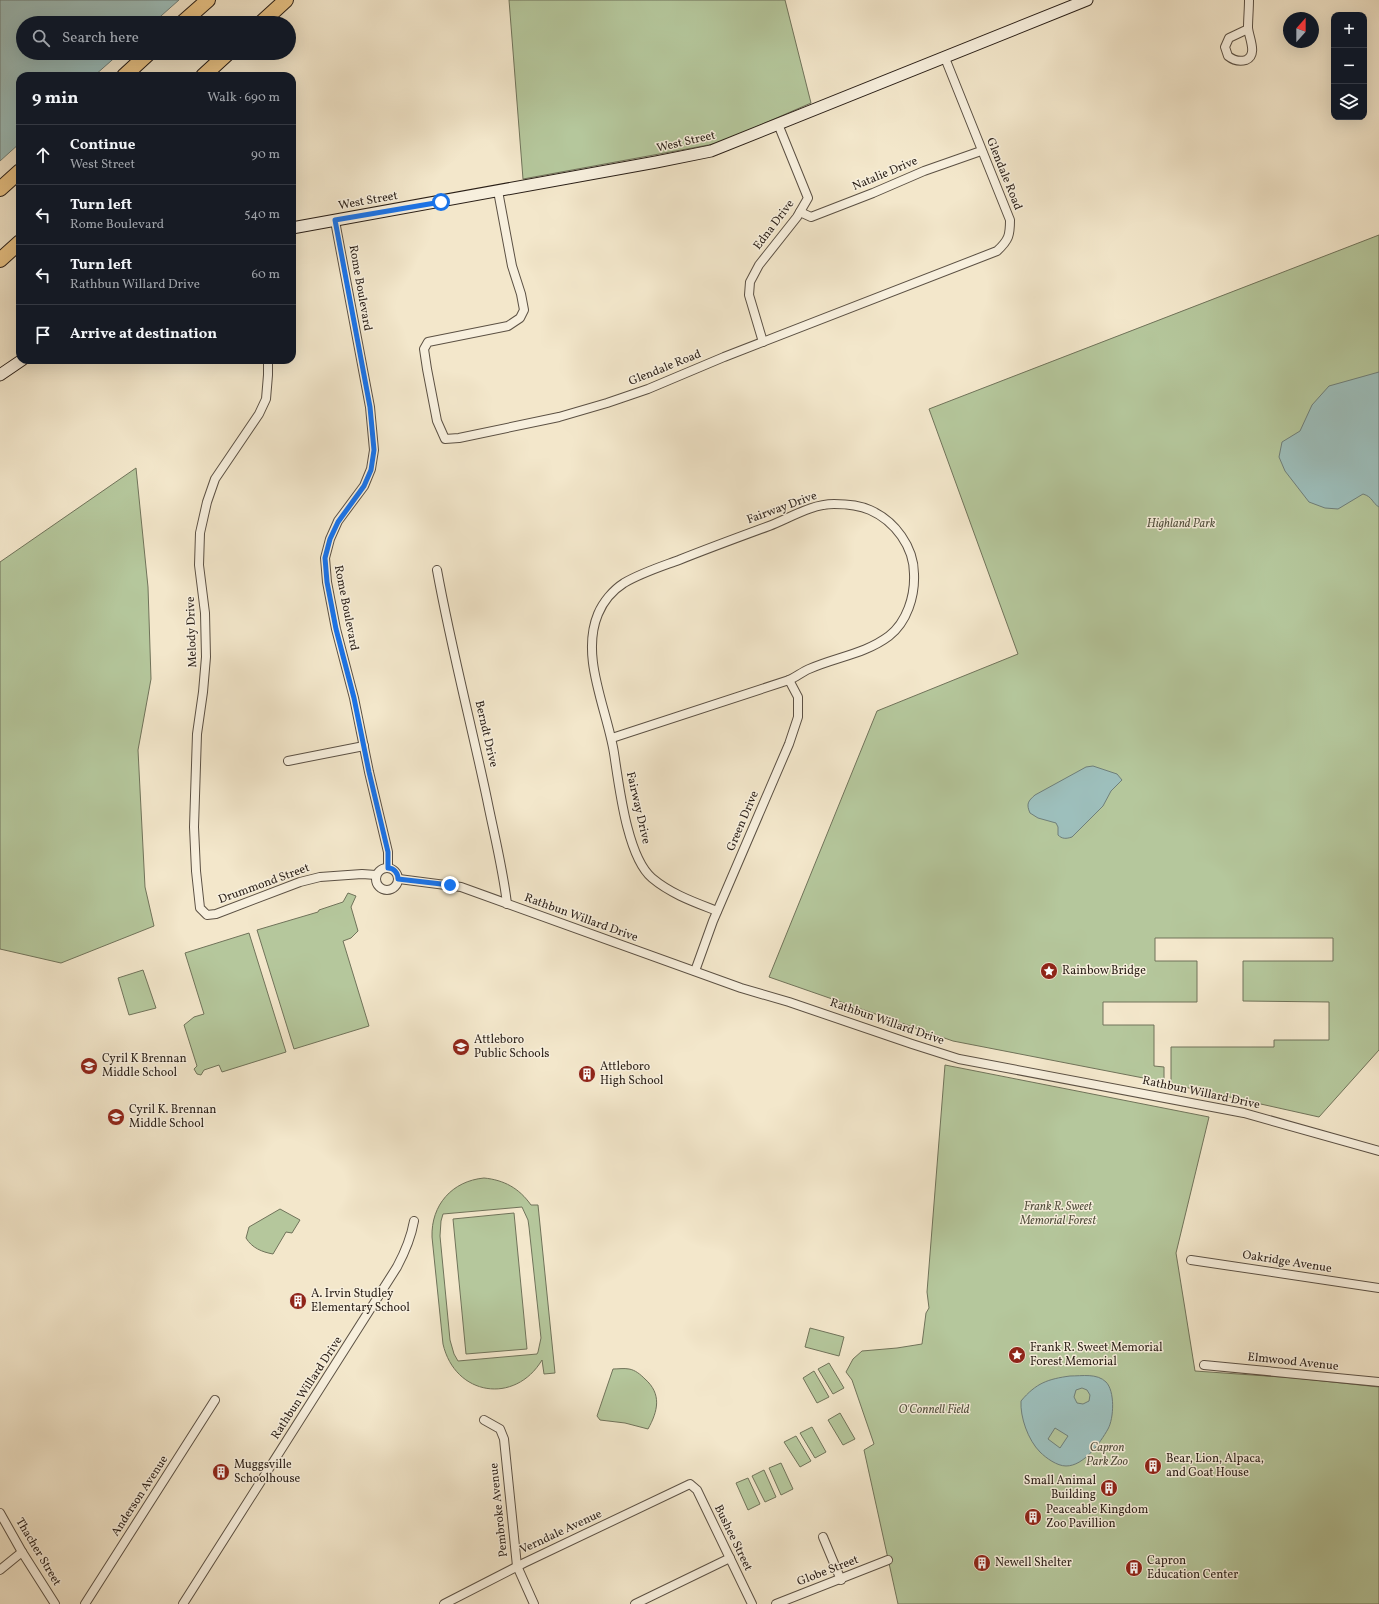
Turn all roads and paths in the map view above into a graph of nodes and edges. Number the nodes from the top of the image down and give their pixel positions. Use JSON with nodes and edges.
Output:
{"nodes":[{"id":1,"x":208,"y":0,"type":"edge"},
{"id":2,"x":286,"y":0,"type":"edge"},
{"id":3,"x":1087,"y":0,"type":"edge"},
{"id":4,"x":1249,"y":0,"type":"edge"},
{"id":5,"x":190,"y":16,"type":"edge"},
{"id":6,"x":269,"y":16,"type":"edge"},
{"id":7,"x":1248,"y":29,"type":"dead end"},
{"id":8,"x":944,"y":58,"type":"junction"},
{"id":9,"x":141,"y":60,"type":"edge"},
{"id":10,"x":220,"y":60,"type":"edge"},
{"id":11,"x":128,"y":72,"type":"edge"},
{"id":12,"x":207,"y":72,"type":"edge"},
{"id":13,"x":778,"y":124,"type":"junction"},
{"id":14,"x":981,"y":151,"type":"junction"},
{"id":15,"x":16,"y":174,"type":"edge"},
{"id":16,"x":0,"y":189,"type":"edge"},
{"id":17,"x":498,"y":191,"type":"junction"},
{"id":18,"x":800,"y":212,"type":"junction"},
{"id":19,"x":335,"y":220,"type":"junction"},
{"id":20,"x":296,"y":227,"type":"edge"},
{"id":21,"x":16,"y":246,"type":"edge"},
{"id":22,"x":0,"y":260,"type":"edge"},
{"id":23,"x":763,"y":342,"type":"junction"},
{"id":24,"x":16,"y":364,"type":"edge"},
{"id":25,"x":268,"y":364,"type":"edge"},
{"id":26,"x":0,"y":375,"type":"edge"},
{"id":27,"x":437,"y":570,"type":"dead end"},
{"id":28,"x":789,"y":680,"type":"junction"},
{"id":29,"x":612,"y":738,"type":"junction"},
{"id":30,"x":364,"y":746,"type":"junction"},
{"id":31,"x":288,"y":762,"type":"dead end"},
{"id":32,"x":388,"y":868,"type":"junction"},
{"id":33,"x":376,"y":875,"type":"junction"},
{"id":34,"x":398,"y":879,"type":"junction"},
{"id":35,"x":507,"y":904,"type":"junction"},
{"id":36,"x":717,"y":911,"type":"junction"},
{"id":37,"x":210,"y":915,"type":"joint"},
{"id":38,"x":695,"y":971,"type":"junction"},
{"id":39,"x":1379,"y":1151,"type":"edge"},
{"id":40,"x":414,"y":1221,"type":"dead end"},
{"id":41,"x":1191,"y":1260,"type":"dead end"},
{"id":42,"x":1379,"y":1288,"type":"edge"},
{"id":43,"x":1204,"y":1365,"type":"dead end"},
{"id":44,"x":1379,"y":1382,"type":"edge"},
{"id":45,"x":216,"y":1400,"type":"dead end"},
{"id":46,"x":484,"y":1420,"type":"dead end"},
{"id":47,"x":690,"y":1484,"type":"joint"},
{"id":48,"x":0,"y":1513,"type":"edge"},
{"id":49,"x":823,"y":1537,"type":"dead end"},
{"id":50,"x":22,"y":1552,"type":"junction"},
{"id":51,"x":730,"y":1558,"type":"junction"},
{"id":52,"x":888,"y":1560,"type":"dead end"},
{"id":53,"x":517,"y":1566,"type":"junction"},
{"id":54,"x":0,"y":1570,"type":"edge"},
{"id":55,"x":841,"y":1580,"type":"junction"},
{"id":56,"x":55,"y":1604,"type":"edge"},
{"id":57,"x":85,"y":1604,"type":"edge"},
{"id":58,"x":183,"y":1604,"type":"edge"},
{"id":59,"x":444,"y":1604,"type":"edge"},
{"id":60,"x":534,"y":1604,"type":"edge"},
{"id":61,"x":635,"y":1604,"type":"edge"},
{"id":62,"x":752,"y":1604,"type":"edge"},
{"id":63,"x":776,"y":1604,"type":"edge"}],
"edges":[{"from":1,"to":5,"type":"highway"},
{"from":2,"to":6,"type":"highway"},
{"from":3,"to":8,"type":"main road","name":"West Street"},
{"from":4,"to":7,"type":"street"},
{"from":8,"to":13,"type":"main road","name":"West Street"},
{"from":8,"to":14,"type":"street","name":"Glendale Road"},
{"from":9,"to":11,"type":"highway"},
{"from":10,"to":12,"type":"highway"},
{"from":13,"to":17,"type":"main road","name":"West Street"},
{"from":13,"to":18,"type":"street","name":"Edna Drive"},
{"from":14,"to":18,"type":"street","name":"Natalie Drive"},
{"from":14,"to":23,"type":"street","name":"Glendale Road"},
{"from":15,"to":16,"type":"highway"},
{"from":17,"to":19,"type":"main road","name":"West Street"},
{"from":17,"to":23,"type":"street","name":"Glendale Road"},
{"from":18,"to":23,"type":"street","name":"Edna Drive"},
{"from":19,"to":20,"type":"main road","name":"West Street"},
{"from":19,"to":30,"type":"street","name":"Rome Boulevard"},
{"from":21,"to":22,"type":"highway"},
{"from":24,"to":26,"type":"main road"},
{"from":25,"to":37,"type":"street","name":"Melody Drive"},
{"from":27,"to":35,"type":"street","name":"Berndt Drive"},
{"from":28,"to":29,"type":"street","name":"Fairway Drive"},
{"from":28,"to":29,"type":"street","name":"Fairway Drive"},
{"from":28,"to":36,"type":"street","name":"Green Drive"},
{"from":29,"to":36,"type":"street","name":"Fairway Drive"},
{"from":30,"to":31,"type":"street"},
{"from":30,"to":32,"type":"street","name":"Rome Boulevard"},
{"from":32,"to":33,"type":"street"},
{"from":32,"to":34,"type":"street"},
{"from":33,"to":34,"type":"street"},
{"from":33,"to":37,"type":"street","name":"Drummond Street"},
{"from":34,"to":35,"type":"street","name":"Rathbun Willard Drive"},
{"from":35,"to":38,"type":"street","name":"Rathbun Willard Drive"},
{"from":36,"to":38,"type":"street","name":"Green Drive"},
{"from":38,"to":39,"type":"street","name":"Rathbun Willard Drive"},
{"from":40,"to":58,"type":"street","name":"Rathbun Willard Drive"},
{"from":41,"to":42,"type":"street","name":"Oakridge Avenue"},
{"from":43,"to":44,"type":"street","name":"Elmwood Avenue"},
{"from":45,"to":57,"type":"street","name":"Anderson Avenue"},
{"from":46,"to":53,"type":"street","name":"Pembroke Avenue"},
{"from":47,"to":51,"type":"street","name":"Bushee Street"},
{"from":47,"to":53,"type":"street","name":"Verndale Avenue"},
{"from":48,"to":50,"type":"street","name":"Thacher Street"},
{"from":49,"to":55,"type":"street"},
{"from":50,"to":54,"type":"street"},
{"from":50,"to":56,"type":"street","name":"Thacher Street"},
{"from":51,"to":61,"type":"street"},
{"from":51,"to":62,"type":"street","name":"Bushee Street"},
{"from":52,"to":55,"type":"street","name":"Globe Street"},
{"from":53,"to":59,"type":"street","name":"Verndale Avenue"},
{"from":53,"to":60,"type":"street","name":"Pembroke Avenue"},
{"from":55,"to":63,"type":"street","name":"Globe Street"}]}
